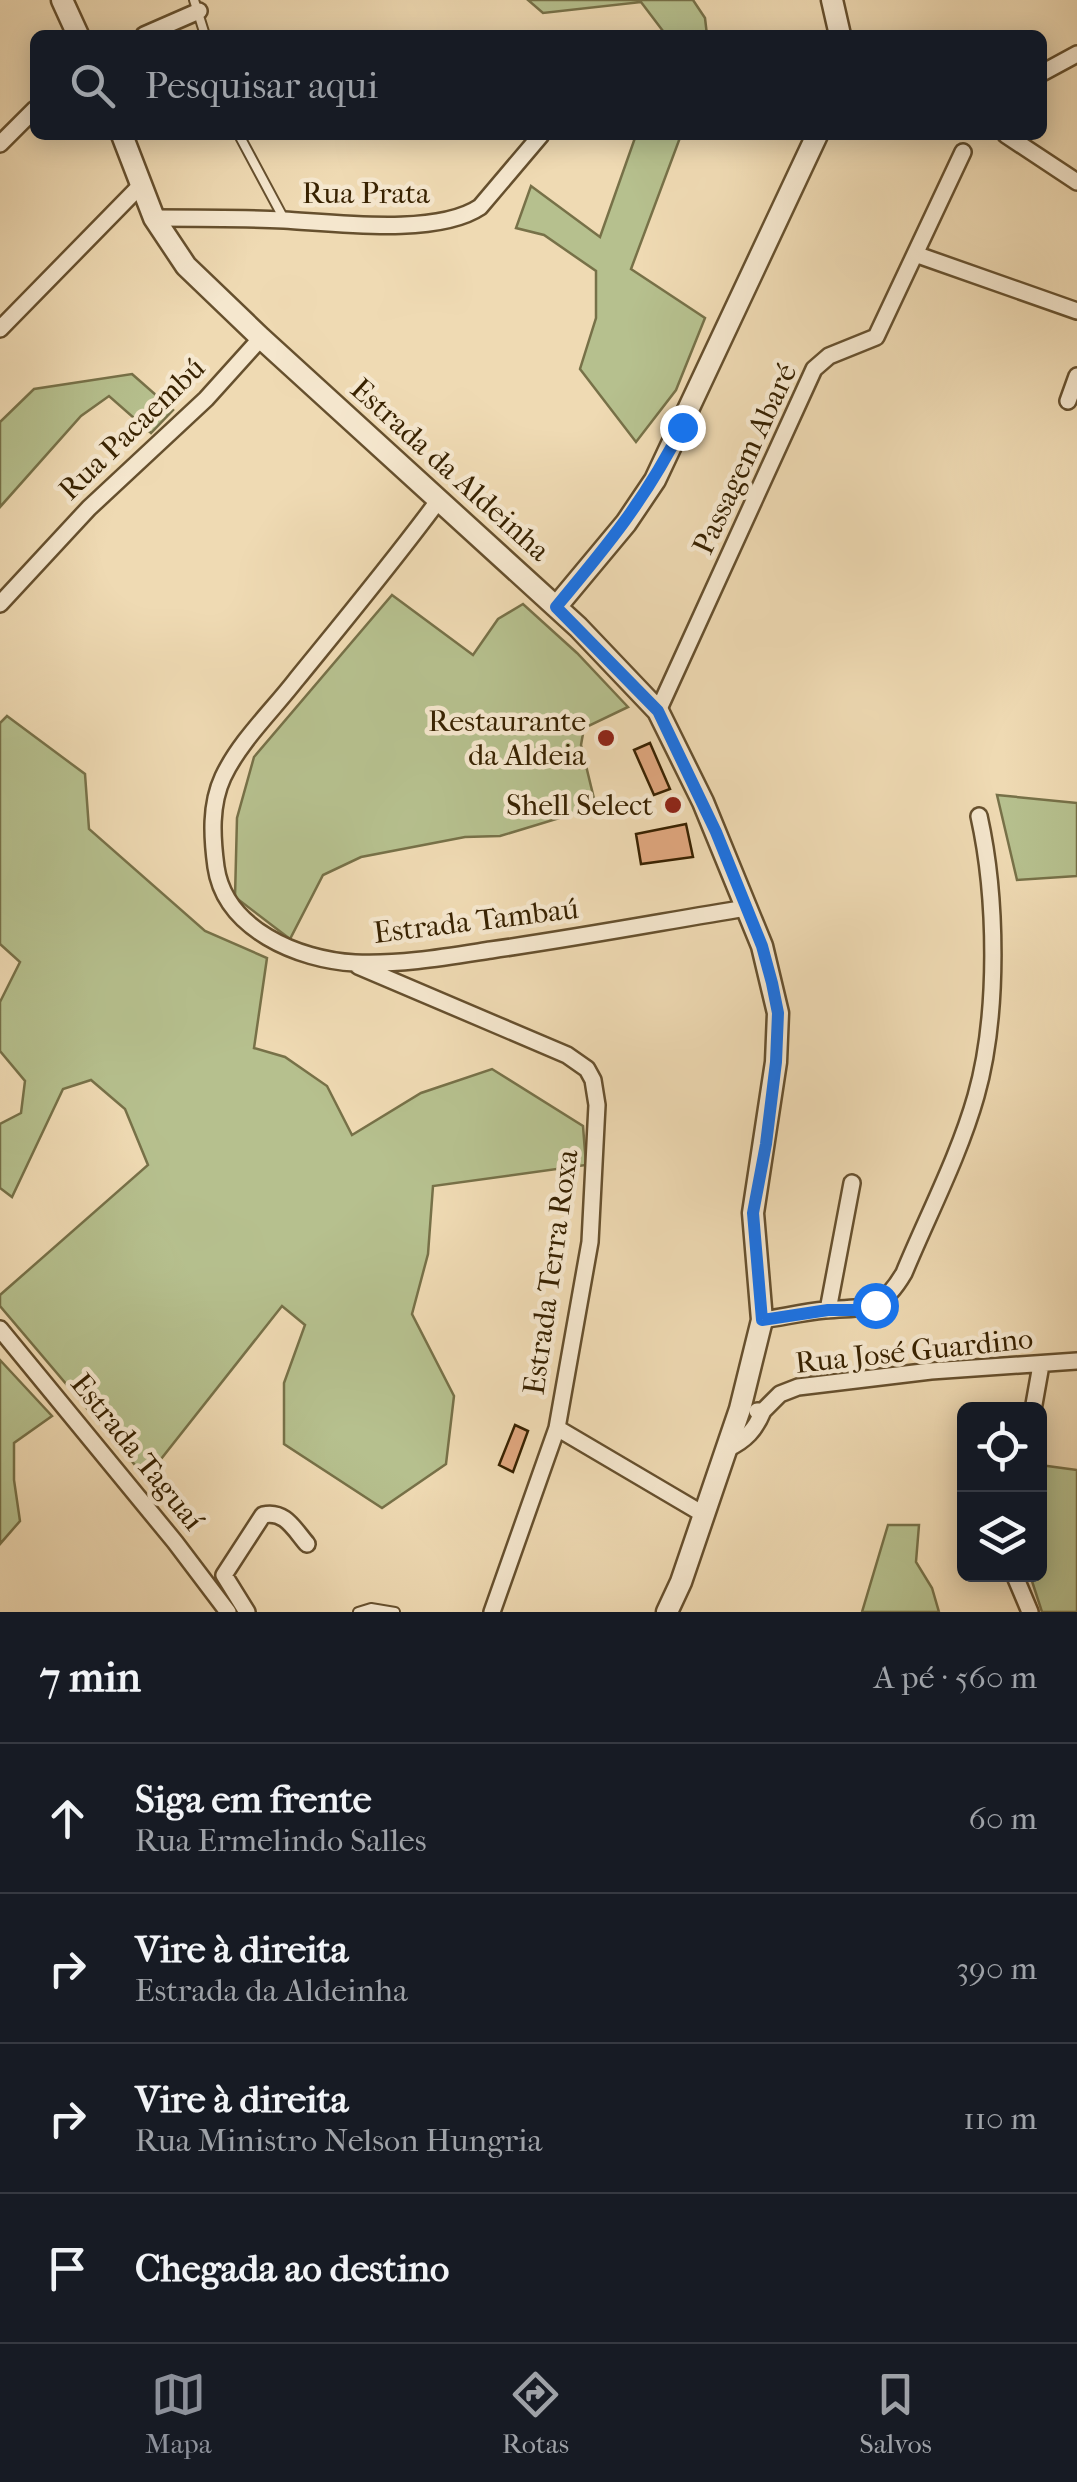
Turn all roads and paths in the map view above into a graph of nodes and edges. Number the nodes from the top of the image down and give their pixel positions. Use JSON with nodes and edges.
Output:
{"nodes":[{"id":1,"x":62,"y":0,"type":"edge"},
{"id":2,"x":832,"y":0,"type":"edge"},
{"id":3,"x":196,"y":6,"type":"edge"},
{"id":4,"x":76,"y":30,"type":"edge"},
{"id":5,"x":153,"y":30,"type":"edge"},
{"id":6,"x":204,"y":30,"type":"edge"},
{"id":7,"x":839,"y":30,"type":"edge"},
{"id":8,"x":1077,"y":54,"type":"edge"},
{"id":9,"x":1047,"y":71,"type":"edge"},
{"id":10,"x":30,"y":114,"type":"edge"},
{"id":11,"x":124,"y":140,"type":"edge"},
{"id":12,"x":242,"y":140,"type":"edge"},
{"id":13,"x":536,"y":140,"type":"edge"},
{"id":14,"x":815,"y":140,"type":"edge"},
{"id":15,"x":1014,"y":140,"type":"edge"},
{"id":16,"x":0,"y":144,"type":"edge"},
{"id":17,"x":963,"y":152,"type":"dead end"},
{"id":18,"x":1077,"y":182,"type":"edge"},
{"id":19,"x":140,"y":185,"type":"junction"},
{"id":20,"x":154,"y":218,"type":"junction"},
{"id":21,"x":285,"y":220,"type":"junction"},
{"id":22,"x":915,"y":254,"type":"junction"},
{"id":23,"x":1077,"y":311,"type":"edge"},
{"id":24,"x":0,"y":329,"type":"edge"},
{"id":25,"x":261,"y":338,"type":"junction"},
{"id":26,"x":1077,"y":376,"type":"edge"},
{"id":27,"x":1068,"y":401,"type":"dead end"},
{"id":28,"x":438,"y":501,"type":"junction"},
{"id":29,"x":0,"y":604,"type":"edge"},
{"id":30,"x":556,"y":607,"type":"junction"},
{"id":31,"x":658,"y":711,"type":"junction"},
{"id":32,"x":979,"y":816,"type":"dead end"},
{"id":33,"x":746,"y":908,"type":"junction"},
{"id":34,"x":351,"y":963,"type":"junction"},
{"id":35,"x":852,"y":1183,"type":"dead end"},
{"id":36,"x":828,"y":1310,"type":"junction"},
{"id":37,"x":762,"y":1320,"type":"junction"},
{"id":38,"x":0,"y":1329,"type":"edge"},
{"id":39,"x":1077,"y":1361,"type":"edge"},
{"id":40,"x":1041,"y":1365,"type":"junction"},
{"id":41,"x":1034,"y":1402,"type":"edge"},
{"id":42,"x":740,"y":1410,"type":"junction"},
{"id":43,"x":763,"y":1411,"type":"junction"},
{"id":44,"x":557,"y":1428,"type":"junction"},
{"id":45,"x":727,"y":1449,"type":"junction"},
{"id":46,"x":703,"y":1514,"type":"junction"},
{"id":47,"x":307,"y":1544,"type":"dead end"},
{"id":48,"x":1017,"y":1582,"type":"edge"},
{"id":49,"x":672,"y":1611,"type":"edge"},
{"id":50,"x":228,"y":1612,"type":"edge"},
{"id":51,"x":246,"y":1612,"type":"edge"},
{"id":52,"x":358,"y":1612,"type":"edge"},
{"id":53,"x":395,"y":1612,"type":"edge"},
{"id":54,"x":492,"y":1612,"type":"edge"},
{"id":55,"x":1030,"y":1612,"type":"edge"}],
"edges":[{"from":1,"to":4,"type":"street"},
{"from":2,"to":7,"type":"street"},
{"from":3,"to":5,"type":"street"},
{"from":3,"to":6,"type":"lane"},
{"from":8,"to":9,"type":"street"},
{"from":10,"to":16,"type":"street"},
{"from":11,"to":19,"type":"street","name":"Estrada da Aldeinha"},
{"from":12,"to":21,"type":"lane"},
{"from":13,"to":21,"type":"street","name":"Rua Prata"},
{"from":14,"to":30,"type":"street"},
{"from":15,"to":18,"type":"street"},
{"from":17,"to":22,"type":"street","name":"Passagem Abaré"},
{"from":19,"to":20,"type":"street","name":"Estrada da Aldeinha"},
{"from":19,"to":24,"type":"street"},
{"from":20,"to":21,"type":"street","name":"Rua Prata"},
{"from":20,"to":25,"type":"street","name":"Estrada da Aldeinha"},
{"from":22,"to":23,"type":"street"},
{"from":22,"to":31,"type":"street","name":"Passagem Abaré"},
{"from":25,"to":28,"type":"street","name":"Estrada da Aldeinha"},
{"from":25,"to":29,"type":"street","name":"Rua Pacaembú"},
{"from":26,"to":27,"type":"street"},
{"from":28,"to":30,"type":"street","name":"Estrada da Aldeinha"},
{"from":28,"to":34,"type":"street","name":"Estrada Tambaú"},
{"from":30,"to":31,"type":"street","name":"Estrada da Aldeinha"},
{"from":31,"to":33,"type":"street","name":"Estrada da Aldeinha"},
{"from":32,"to":36,"type":"street"},
{"from":33,"to":34,"type":"street","name":"Estrada Tambaú"},
{"from":33,"to":37,"type":"street","name":"Estrada da Aldeinha"},
{"from":34,"to":44,"type":"street","name":"Estrada Terra Roxa"},
{"from":35,"to":36,"type":"street"},
{"from":36,"to":37,"type":"street"},
{"from":37,"to":42,"type":"street","name":"Estrada da Aldeinha"},
{"from":38,"to":50,"type":"street","name":"Estrada Taguaí"},
{"from":39,"to":40,"type":"street","name":"Rua José Guardino"},
{"from":40,"to":41,"type":"street"},
{"from":40,"to":43,"type":"street","name":"Rua José Guardino"},
{"from":42,"to":43,"type":"street"},
{"from":42,"to":45,"type":"street","name":"Estrada da Aldeinha"},
{"from":43,"to":45,"type":"street","name":"Rua José Guardino"},
{"from":44,"to":46,"type":"street"},
{"from":44,"to":54,"type":"street","name":"Estrada Terra Roxa"},
{"from":45,"to":46,"type":"street","name":"Estrada da Aldeinha"},
{"from":46,"to":49,"type":"street","name":"Estrada da Aldeinha"},
{"from":47,"to":51,"type":"street"},
{"from":48,"to":55,"type":"street"},
{"from":52,"to":53,"type":"lane"}]}
